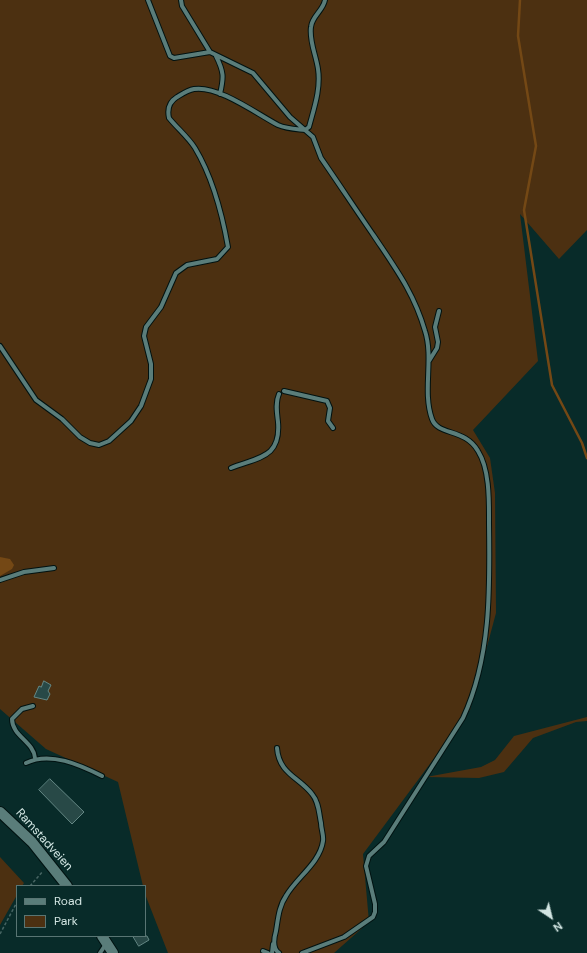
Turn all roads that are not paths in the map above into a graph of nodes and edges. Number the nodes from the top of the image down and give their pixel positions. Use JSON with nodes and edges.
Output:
{"nodes":[{"id":1,"x":148,"y":0,"type":"edge"},
{"id":2,"x":181,"y":0,"type":"edge"},
{"id":3,"x":325,"y":0,"type":"edge"},
{"id":4,"x":210,"y":52,"type":"junction"},
{"id":5,"x":216,"y":56,"type":"junction"},
{"id":6,"x":220,"y":94,"type":"junction"},
{"id":7,"x":305,"y":130,"type":"junction"},
{"id":8,"x":439,"y":311,"type":"dead end"},
{"id":9,"x":0,"y":346,"type":"edge"},
{"id":10,"x":428,"y":361,"type":"junction"},
{"id":11,"x":284,"y":391,"type":"dead end"},
{"id":12,"x":279,"y":394,"type":"dead end"},
{"id":13,"x":333,"y":428,"type":"dead end"},
{"id":14,"x":231,"y":468,"type":"dead end"},
{"id":15,"x":54,"y":568,"type":"dead end"},
{"id":16,"x":0,"y":580,"type":"edge"},
{"id":17,"x":33,"y":706,"type":"dead end"},
{"id":18,"x":277,"y":748,"type":"dead end"},
{"id":19,"x":36,"y":758,"type":"junction"},
{"id":20,"x":26,"y":763,"type":"dead end"},
{"id":21,"x":102,"y":776,"type":"dead end"},
{"id":22,"x":0,"y":812,"type":"edge"},
{"id":23,"x":66,"y":885,"type":"edge"},
{"id":24,"x":104,"y":940,"type":"edge"},
{"id":25,"x":274,"y":940,"type":"junction"},
{"id":26,"x":263,"y":951,"type":"dead end"},
{"id":27,"x":100,"y":953,"type":"edge"},
{"id":28,"x":113,"y":953,"type":"edge"},
{"id":29,"x":268,"y":953,"type":"edge"},
{"id":30,"x":272,"y":953,"type":"edge"},
{"id":31,"x":279,"y":953,"type":"edge"},
{"id":32,"x":303,"y":953,"type":"edge"}],
"edges":[{"from":1,"to":4,"type":"lane"},
{"from":2,"to":4,"type":"lane"},
{"from":3,"to":7,"type":"lane"},
{"from":4,"to":5,"type":"lane"},
{"from":5,"to":6,"type":"lane"},
{"from":5,"to":7,"type":"lane"},
{"from":6,"to":7,"type":"lane"},
{"from":6,"to":9,"type":"lane"},
{"from":7,"to":10,"type":"lane"},
{"from":8,"to":10,"type":"lane"},
{"from":10,"to":32,"type":"lane"},
{"from":11,"to":13,"type":"lane"},
{"from":12,"to":14,"type":"lane"},
{"from":15,"to":16,"type":"lane"},
{"from":17,"to":19,"type":"lane"},
{"from":18,"to":25,"type":"lane"},
{"from":19,"to":20,"type":"lane"},
{"from":19,"to":21,"type":"lane"},
{"from":22,"to":23,"type":"street","name":"Ramstadveien"},
{"from":24,"to":27,"type":"lane"},
{"from":24,"to":28,"type":"street"},
{"from":25,"to":30,"type":"lane"},
{"from":25,"to":31,"type":"lane"},
{"from":26,"to":29,"type":"lane"}]}
